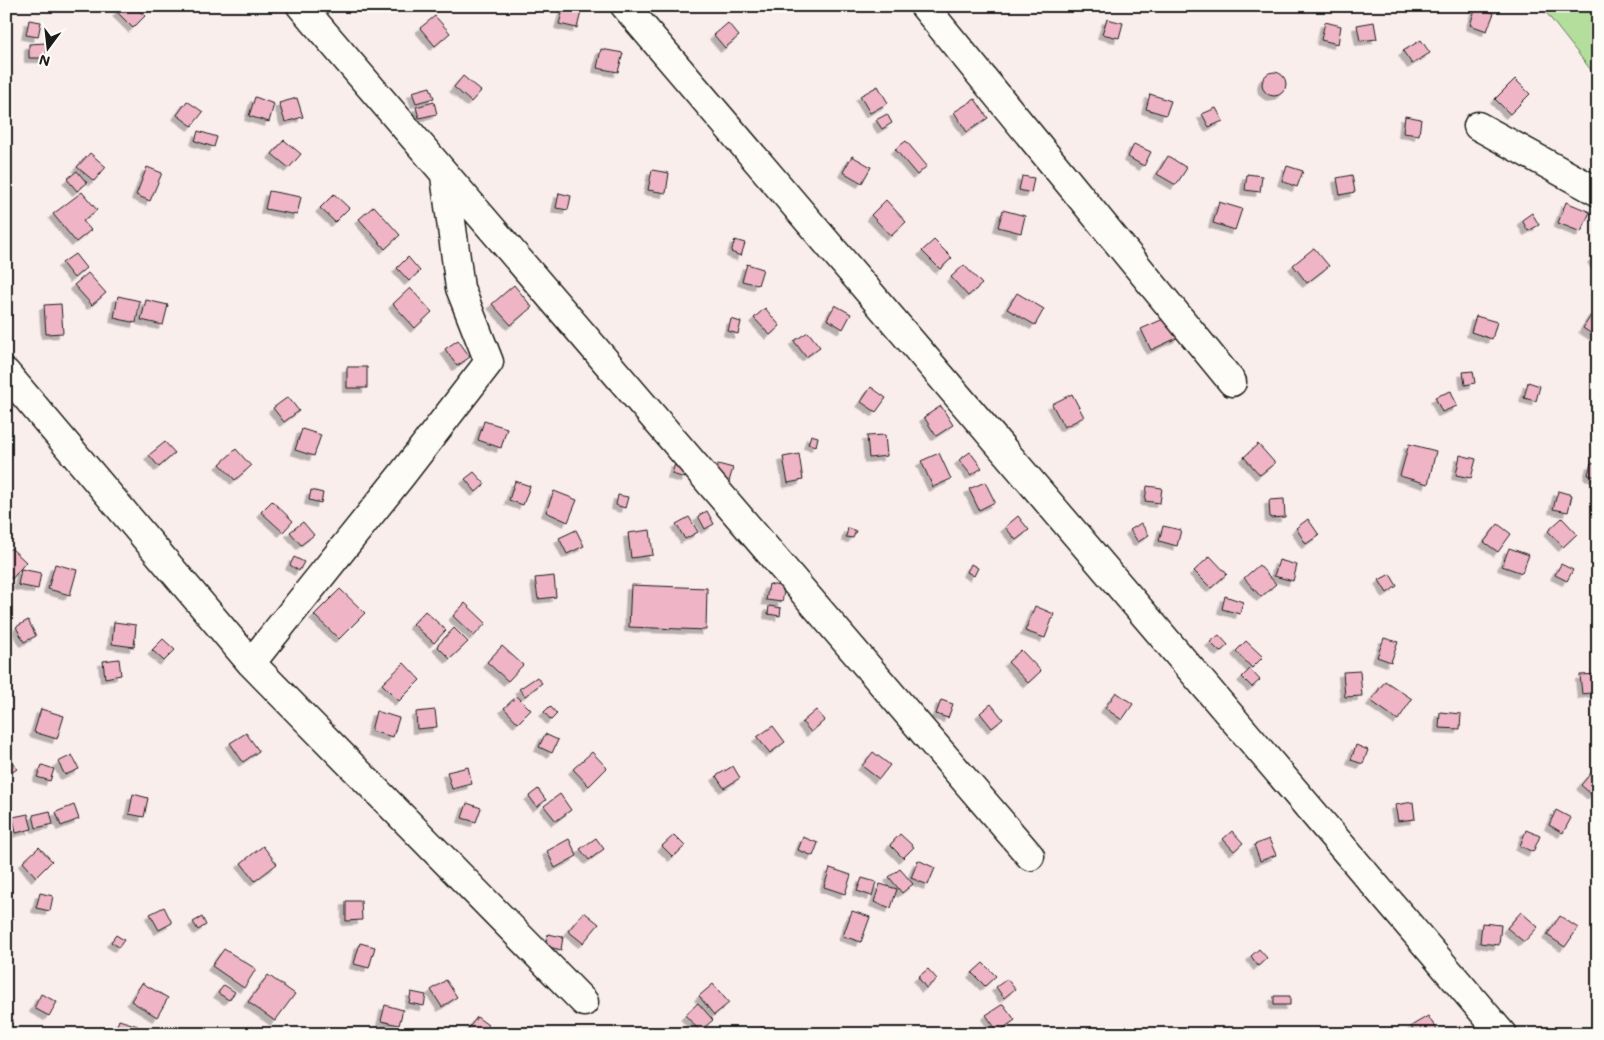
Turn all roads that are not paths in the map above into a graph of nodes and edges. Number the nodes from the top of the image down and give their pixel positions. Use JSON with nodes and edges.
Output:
{"nodes":[{"id":1,"x":301,"y":6,"type":"edge"},
{"id":2,"x":625,"y":6,"type":"edge"},
{"id":3,"x":924,"y":6,"type":"edge"},
{"id":4,"x":1478,"y":126,"type":"dead end"},
{"id":5,"x":445,"y":176,"type":"junction"},
{"id":6,"x":1598,"y":192,"type":"edge"},
{"id":7,"x":6,"y":373,"type":"edge"},
{"id":8,"x":1232,"y":382,"type":"dead end"},
{"id":9,"x":251,"y":663,"type":"junction"},
{"id":10,"x":1030,"y":856,"type":"dead end"},
{"id":11,"x":584,"y":1002,"type":"dead end"},
{"id":12,"x":1502,"y":1034,"type":"edge"}],
"edges":[{"from":1,"to":5,"type":"street"},
{"from":2,"to":12,"type":"street"},
{"from":3,"to":8,"type":"street"},
{"from":4,"to":6,"type":"street"},
{"from":5,"to":9,"type":"street"},
{"from":5,"to":10,"type":"street"},
{"from":7,"to":9,"type":"street"},
{"from":9,"to":11,"type":"street"}]}
